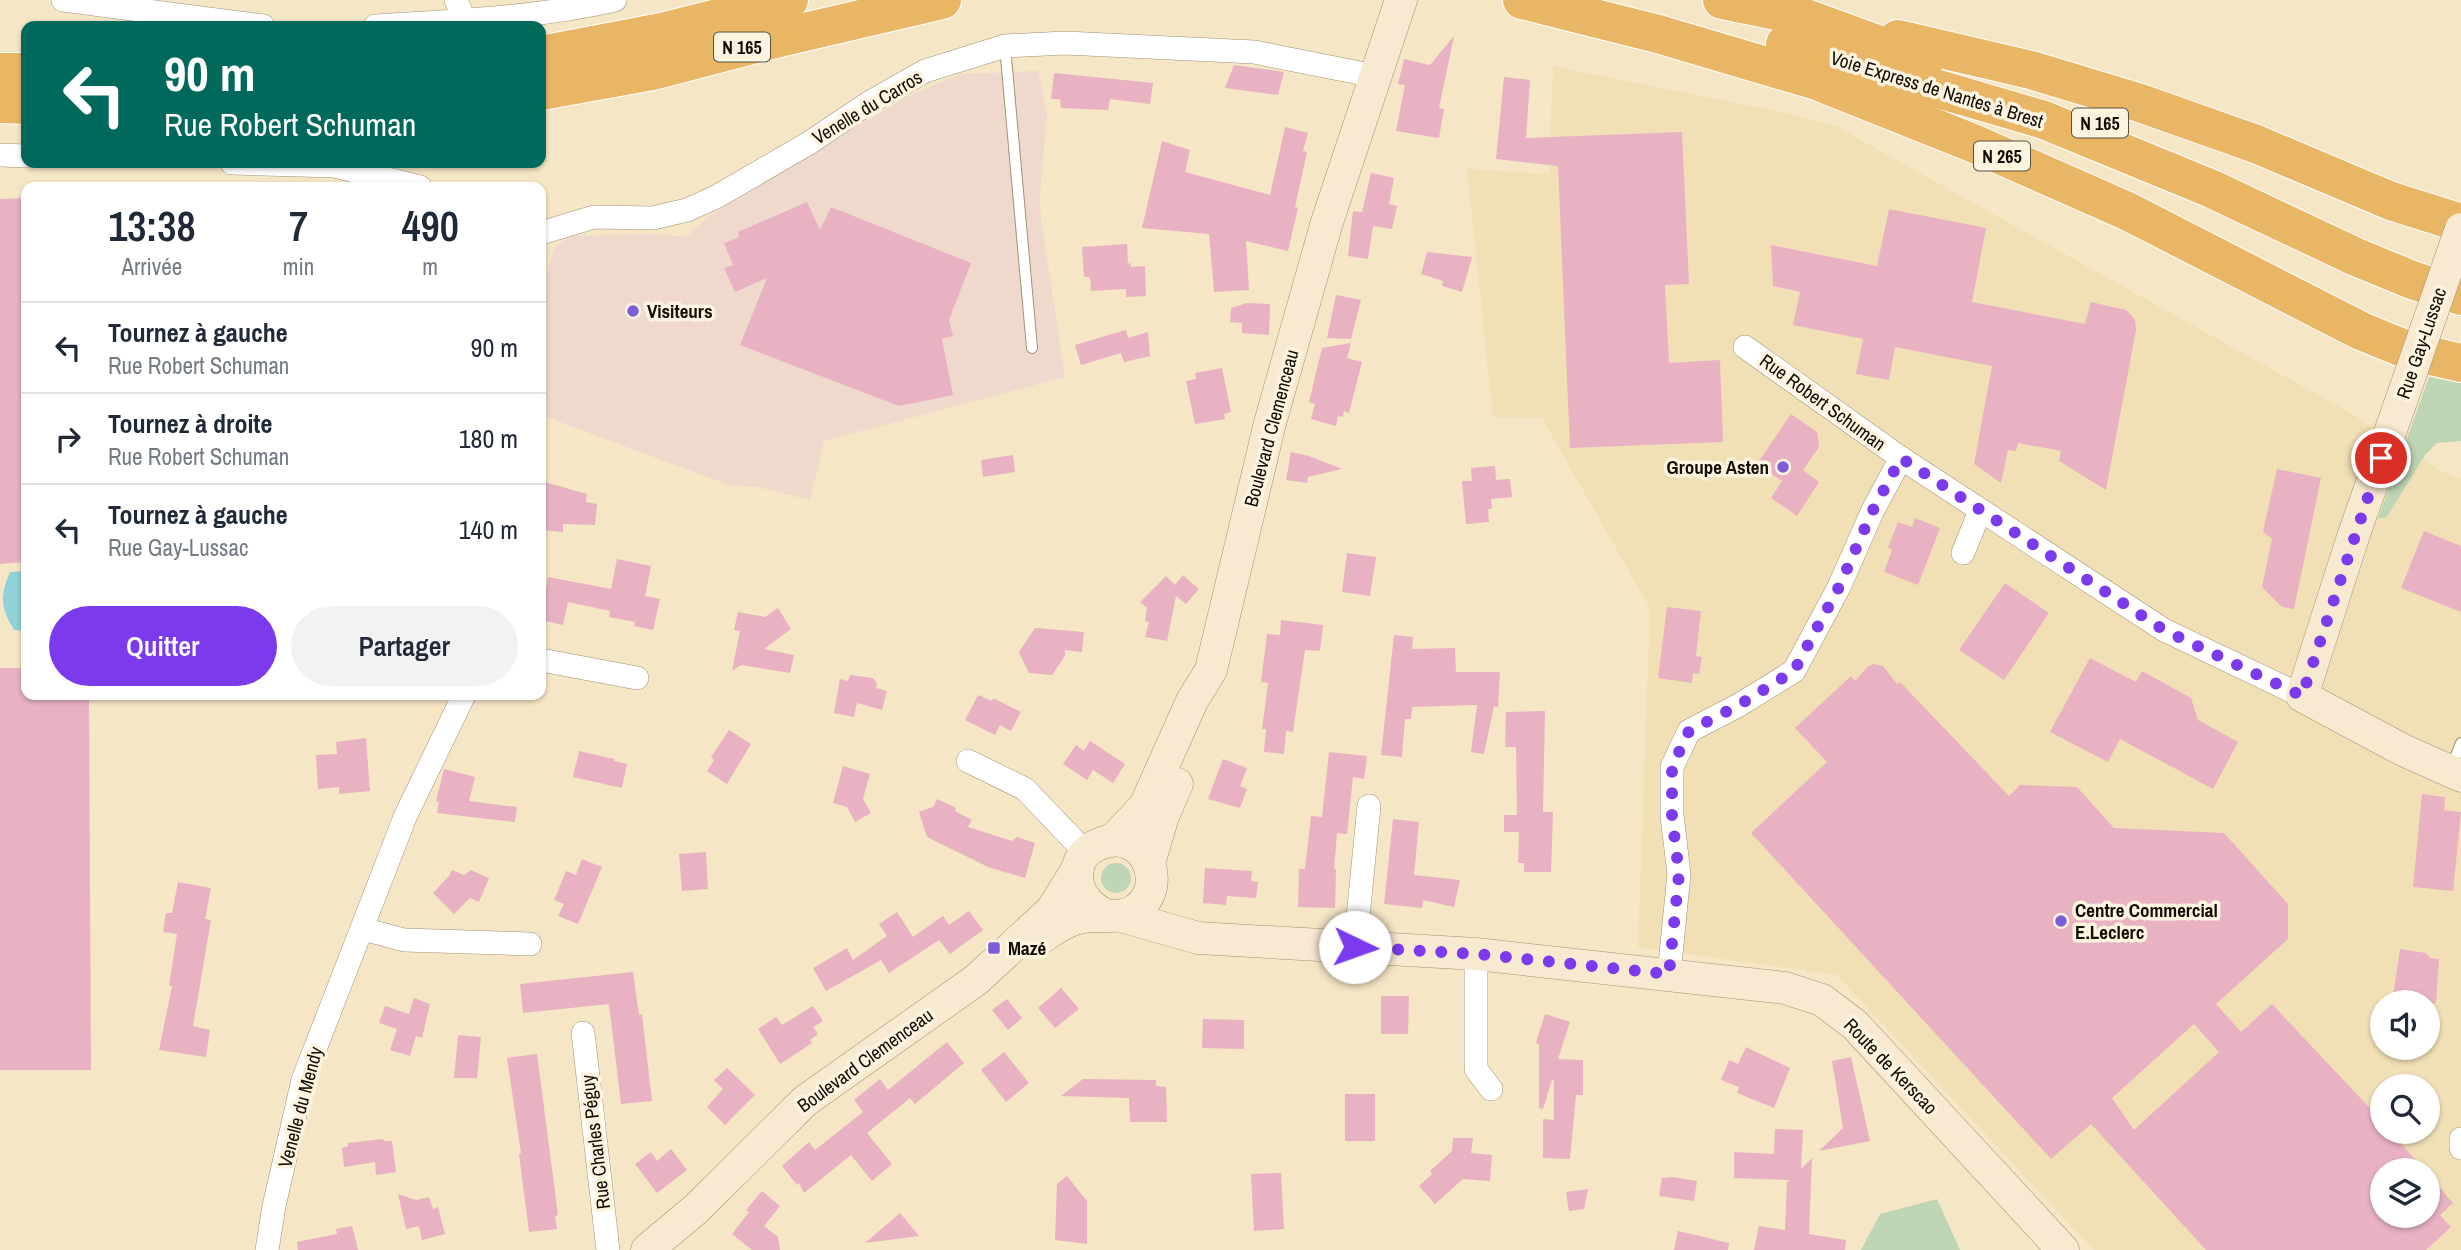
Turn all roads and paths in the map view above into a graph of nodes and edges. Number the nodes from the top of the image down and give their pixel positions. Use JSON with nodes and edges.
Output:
{"nodes":[{"id":1,"x":63,"y":0,"type":"edge"},
{"id":2,"x":615,"y":0,"type":"edge"},
{"id":3,"x":789,"y":0,"type":"edge"},
{"id":4,"x":943,"y":0,"type":"edge"},
{"id":5,"x":1401,"y":0,"type":"edge"},
{"id":6,"x":1522,"y":0,"type":"edge"},
{"id":7,"x":1552,"y":0,"type":"edge"},
{"id":8,"x":1722,"y":0,"type":"edge"},
{"id":9,"x":572,"y":5,"type":"edge"},
{"id":10,"x":460,"y":10,"type":"edge"},
{"id":11,"x":1801,"y":16,"type":"junction"},
{"id":12,"x":225,"y":21,"type":"edge"},
{"id":13,"x":402,"y":21,"type":"edge"},
{"id":14,"x":1005,"y":46,"type":"junction"},
{"id":15,"x":546,"y":54,"type":"edge"},
{"id":16,"x":0,"y":72,"type":"edge"},
{"id":17,"x":21,"y":72,"type":"edge"},
{"id":18,"x":1375,"y":76,"type":"junction"},
{"id":19,"x":546,"y":90,"type":"edge"},
{"id":20,"x":0,"y":104,"type":"edge"},
{"id":21,"x":21,"y":105,"type":"edge"},
{"id":22,"x":0,"y":155,"type":"edge"},
{"id":23,"x":21,"y":156,"type":"edge"},
{"id":24,"x":343,"y":168,"type":"edge"},
{"id":25,"x":400,"y":182,"type":"edge"},
{"id":26,"x":2461,"y":223,"type":"edge"},
{"id":27,"x":2461,"y":229,"type":"edge"},
{"id":28,"x":546,"y":231,"type":"edge"},
{"id":29,"x":2461,"y":272,"type":"edge"},
{"id":30,"x":2461,"y":296,"type":"edge"},
{"id":31,"x":1745,"y":347,"type":"dead end"},
{"id":32,"x":1032,"y":348,"type":"dead end"},
{"id":33,"x":2461,"y":363,"type":"edge"},
{"id":34,"x":1901,"y":458,"type":"junction"},
{"id":35,"x":1980,"y":511,"type":"junction"},
{"id":36,"x":1963,"y":553,"type":"dead end"},
{"id":37,"x":546,"y":661,"type":"edge"},
{"id":38,"x":1211,"y":670,"type":"junction"},
{"id":39,"x":637,"y":678,"type":"dead end"},
{"id":40,"x":2302,"y":696,"type":"junction"},
{"id":41,"x":462,"y":700,"type":"edge"},
{"id":42,"x":968,"y":761,"type":"dead end"},
{"id":43,"x":2457,"y":763,"type":"edge"},
{"id":44,"x":1368,"y":806,"type":"dead end"},
{"id":45,"x":1092,"y":854,"type":"junction"},
{"id":46,"x":1151,"y":872,"type":"junction"},
{"id":47,"x":1114,"y":916,"type":"junction"},
{"id":48,"x":363,"y":929,"type":"junction"},
{"id":49,"x":1181,"y":931,"type":"junction"},
{"id":50,"x":530,"y":944,"type":"dead end"},
{"id":51,"x":1355,"y":947,"type":"junction"},
{"id":52,"x":1476,"y":954,"type":"junction"},
{"id":53,"x":1669,"y":974,"type":"junction"},
{"id":54,"x":976,"y":980,"type":"junction"},
{"id":55,"x":583,"y":1033,"type":"dead end"},
{"id":56,"x":1491,"y":1089,"type":"dead end"},
{"id":57,"x":2461,"y":1139,"type":"edge"},
{"id":58,"x":2461,"y":1148,"type":"edge"},
{"id":59,"x":664,"y":1245,"type":"edge"},
{"id":60,"x":267,"y":1250,"type":"edge"},
{"id":61,"x":608,"y":1250,"type":"edge"},
{"id":62,"x":2063,"y":1250,"type":"edge"}],
"edges":[{"from":1,"to":12,"type":"street"},
{"from":2,"to":9,"type":"street"},
{"from":3,"to":15,"type":"highway","number":"N 165"},
{"from":4,"to":19,"type":"highway","number":"N 165"},
{"from":5,"to":18,"type":"street","name":"Boulevard Clemenceau"},
{"from":6,"to":33,"type":"highway","number":"N 265"},
{"from":7,"to":30,"type":"highway","name":"Voie Express de Nantes à Brest","number":"N 165"},
{"from":8,"to":11,"type":"highway","name":"Voie Express de Nantes à Brest","number":"N 165"},
{"from":9,"to":10,"type":"street"},
{"from":10,"to":13,"type":"street"},
{"from":11,"to":26,"type":"highway"},
{"from":11,"to":29,"type":"highway","name":"Voie Express de Nantes à Brest","number":"N 165"},
{"from":14,"to":18,"type":"street","name":"Venelle du Carros"},
{"from":14,"to":28,"type":"street","name":"Venelle du Carros"},
{"from":14,"to":32,"type":"lane"},
{"from":16,"to":17,"type":"highway"},
{"from":18,"to":38,"type":"street","name":"Boulevard Clemenceau"},
{"from":20,"to":21,"type":"highway"},
{"from":22,"to":23,"type":"street"},
{"from":24,"to":25,"type":"street"},
{"from":27,"to":40,"type":"street","name":"Rue Gay-Lussac","bridge":true},
{"from":31,"to":34,"type":"street","name":"Rue Robert Schuman"},
{"from":34,"to":35,"type":"street","name":"Rue Robert Schuman"},
{"from":34,"to":53,"type":"street","name":"Rue Robert Schuman"},
{"from":35,"to":36,"type":"street"},
{"from":35,"to":40,"type":"street","name":"Rue Robert Schuman"},
{"from":37,"to":39,"type":"street"},
{"from":38,"to":45,"type":"street","name":"Boulevard Clemenceau"},
{"from":38,"to":46,"type":"street"},
{"from":40,"to":43,"type":"street","name":"Rue Robert Schuman"},
{"from":41,"to":48,"type":"street","name":"Venelle du Mendy"},
{"from":42,"to":45,"type":"street"},
{"from":44,"to":51,"type":"street"},
{"from":45,"to":46,"type":"street"},
{"from":45,"to":47,"type":"street"},
{"from":45,"to":54,"type":"street","name":"Boulevard Clemenceau"},
{"from":46,"to":47,"type":"street"},
{"from":46,"to":49,"type":"street"},
{"from":47,"to":49,"type":"street","name":"Route de Kerscao"},
{"from":47,"to":54,"type":"street"},
{"from":48,"to":50,"type":"street"},
{"from":48,"to":60,"type":"street","name":"Venelle du Mendy"},
{"from":49,"to":51,"type":"street","name":"Route de Kerscao"},
{"from":51,"to":52,"type":"street","name":"Route de Kerscao"},
{"from":52,"to":53,"type":"street","name":"Route de Kerscao"},
{"from":52,"to":56,"type":"street"},
{"from":53,"to":62,"type":"street","name":"Route de Kerscao"},
{"from":54,"to":59,"type":"street","name":"Boulevard Clemenceau"},
{"from":55,"to":61,"type":"street","name":"Rue Charles Péguy"},
{"from":57,"to":58,"type":"street"}]}
